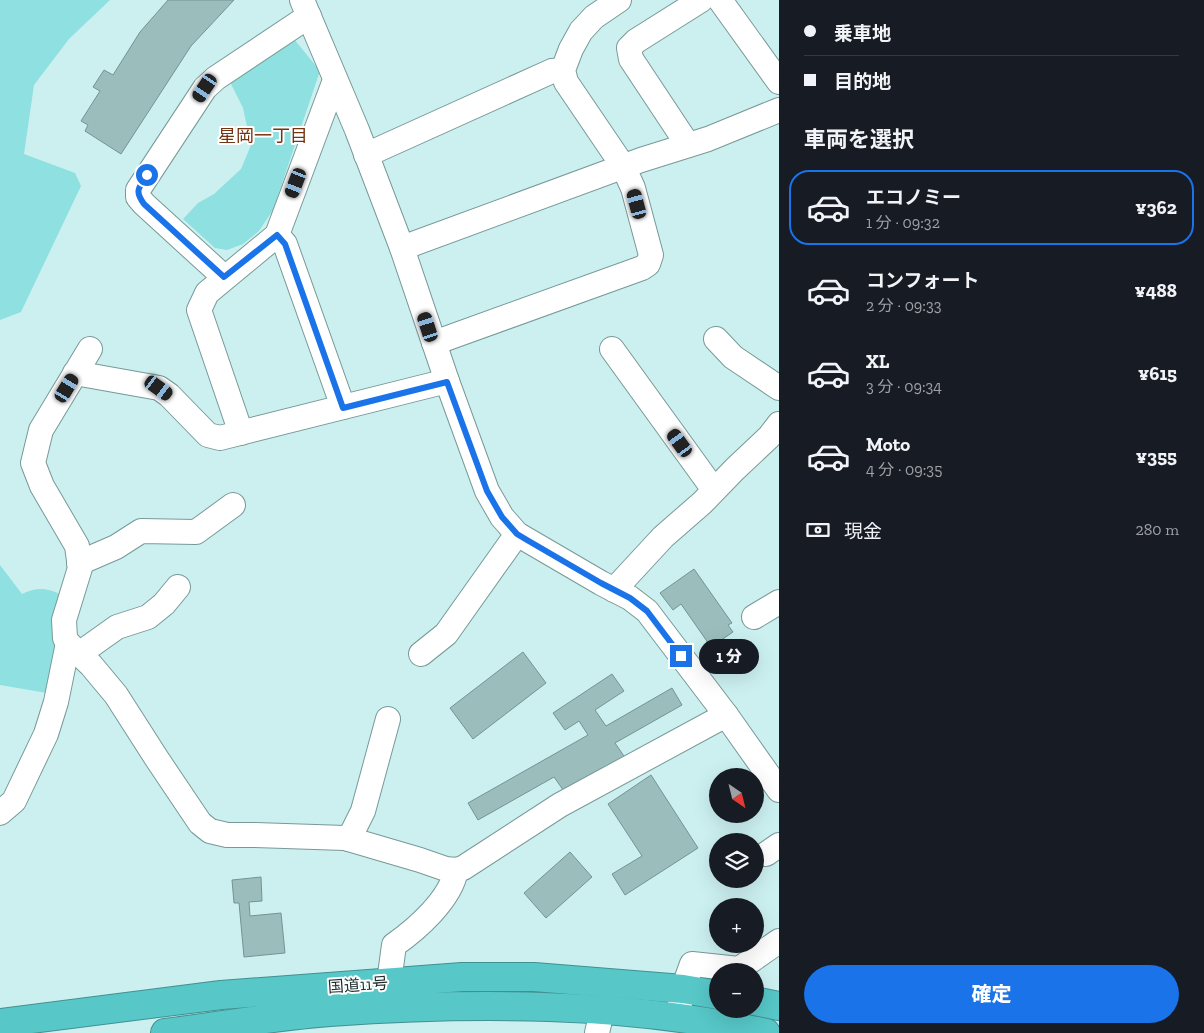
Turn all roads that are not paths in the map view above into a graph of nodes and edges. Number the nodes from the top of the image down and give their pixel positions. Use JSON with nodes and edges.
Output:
{"nodes":[{"id":1,"x":619,"y":0,"type":"edge"},
{"id":2,"x":702,"y":0,"type":"edge"},
{"id":3,"x":720,"y":0,"type":"edge"},
{"id":4,"x":305,"y":8,"type":"edge"},
{"id":5,"x":563,"y":70,"type":"junction"},
{"id":6,"x":335,"y":80,"type":"junction"},
{"id":7,"x":779,"y":82,"type":"edge"},
{"id":8,"x":779,"y":110,"type":"edge"},
{"id":9,"x":688,"y":145,"type":"junction"},
{"id":10,"x":366,"y":155,"type":"junction"},
{"id":11,"x":623,"y":166,"type":"junction"},
{"id":12,"x":277,"y":235,"type":"junction"},
{"id":13,"x":402,"y":248,"type":"junction"},
{"id":14,"x":224,"y":277,"type":"junction"},
{"id":15,"x":716,"y":339,"type":"dead end"},
{"id":16,"x":434,"y":343,"type":"junction"},
{"id":17,"x":90,"y":349,"type":"dead end"},
{"id":18,"x":612,"y":349,"type":"dead end"},
{"id":19,"x":75,"y":374,"type":"junction"},
{"id":20,"x":447,"y":382,"type":"junction"},
{"id":21,"x":779,"y":388,"type":"edge"},
{"id":22,"x":343,"y":408,"type":"junction"},
{"id":23,"x":779,"y":424,"type":"edge"},
{"id":24,"x":242,"y":433,"type":"junction"},
{"id":25,"x":714,"y":490,"type":"junction"},
{"id":26,"x":233,"y":505,"type":"dead end"},
{"id":27,"x":517,"y":534,"type":"junction"},
{"id":28,"x":79,"y":563,"type":"junction"},
{"id":29,"x":178,"y":587,"type":"dead end"},
{"id":30,"x":614,"y":590,"type":"junction"},
{"id":31,"x":779,"y":602,"type":"edge"},
{"id":32,"x":754,"y":617,"type":"dead end"},
{"id":33,"x":73,"y":648,"type":"junction"},
{"id":34,"x":421,"y":654,"type":"dead end"},
{"id":35,"x":726,"y":715,"type":"junction"},
{"id":36,"x":388,"y":719,"type":"dead end"},
{"id":37,"x":779,"y":790,"type":"edge"},
{"id":38,"x":0,"y":813,"type":"edge"},
{"id":39,"x":349,"y":840,"type":"junction"},
{"id":40,"x":456,"y":870,"type":"junction"},
{"id":41,"x":779,"y":941,"type":"edge"},
{"id":42,"x":389,"y":982,"type":"junction"},
{"id":43,"x":683,"y":989,"type":"junction"},
{"id":44,"x":709,"y":993,"type":"edge"},
{"id":45,"x":764,"y":1003,"type":"edge"},
{"id":46,"x":779,"y":1006,"type":"edge"},
{"id":47,"x":678,"y":1018,"type":"junction"},
{"id":48,"x":599,"y":1022,"type":"edge"},
{"id":49,"x":0,"y":1023,"type":"edge"},
{"id":50,"x":165,"y":1033,"type":"edge"},
{"id":51,"x":766,"y":1033,"type":"edge"}],
"edges":[{"from":1,"to":5,"type":"street"},
{"from":2,"to":9,"type":"street"},
{"from":3,"to":7,"type":"street"},
{"from":4,"to":6,"type":"street"},
{"from":4,"to":14,"type":"street"},
{"from":5,"to":10,"type":"street"},
{"from":5,"to":11,"type":"street"},
{"from":6,"to":10,"type":"street"},
{"from":6,"to":12,"type":"street"},
{"from":8,"to":9,"type":"street"},
{"from":9,"to":11,"type":"street"},
{"from":10,"to":13,"type":"street"},
{"from":11,"to":13,"type":"street"},
{"from":11,"to":16,"type":"street"},
{"from":12,"to":14,"type":"street"},
{"from":12,"to":22,"type":"street"},
{"from":13,"to":16,"type":"street"},
{"from":14,"to":24,"type":"street"},
{"from":15,"to":21,"type":"street"},
{"from":16,"to":20,"type":"street"},
{"from":17,"to":19,"type":"street"},
{"from":18,"to":25,"type":"street"},
{"from":19,"to":24,"type":"street"},
{"from":19,"to":28,"type":"street"},
{"from":20,"to":22,"type":"street"},
{"from":20,"to":27,"type":"street"},
{"from":22,"to":24,"type":"street"},
{"from":23,"to":25,"type":"street"},
{"from":25,"to":30,"type":"street"},
{"from":26,"to":28,"type":"street"},
{"from":27,"to":30,"type":"street"},
{"from":27,"to":34,"type":"street"},
{"from":28,"to":33,"type":"street"},
{"from":29,"to":33,"type":"street"},
{"from":30,"to":35,"type":"street"},
{"from":31,"to":32,"type":"street"},
{"from":33,"to":38,"type":"street"},
{"from":33,"to":39,"type":"street"},
{"from":35,"to":37,"type":"street"},
{"from":35,"to":40,"type":"street"},
{"from":36,"to":39,"type":"street"},
{"from":39,"to":40,"type":"street"},
{"from":40,"to":42,"type":"street"},
{"from":41,"to":43,"type":"street"},
{"from":42,"to":43,"type":"highway","name":"国道11号"},
{"from":42,"to":49,"type":"highway","name":"国道11号"},
{"from":43,"to":44,"type":"highway","name":"国道11号"},
{"from":43,"to":47,"type":"street"},
{"from":45,"to":46,"type":"highway"},
{"from":47,"to":48,"type":"highway","name":"国道11号"},
{"from":47,"to":51,"type":"highway","name":"国道11号"},
{"from":48,"to":50,"type":"highway","name":"国道11号"}]}
